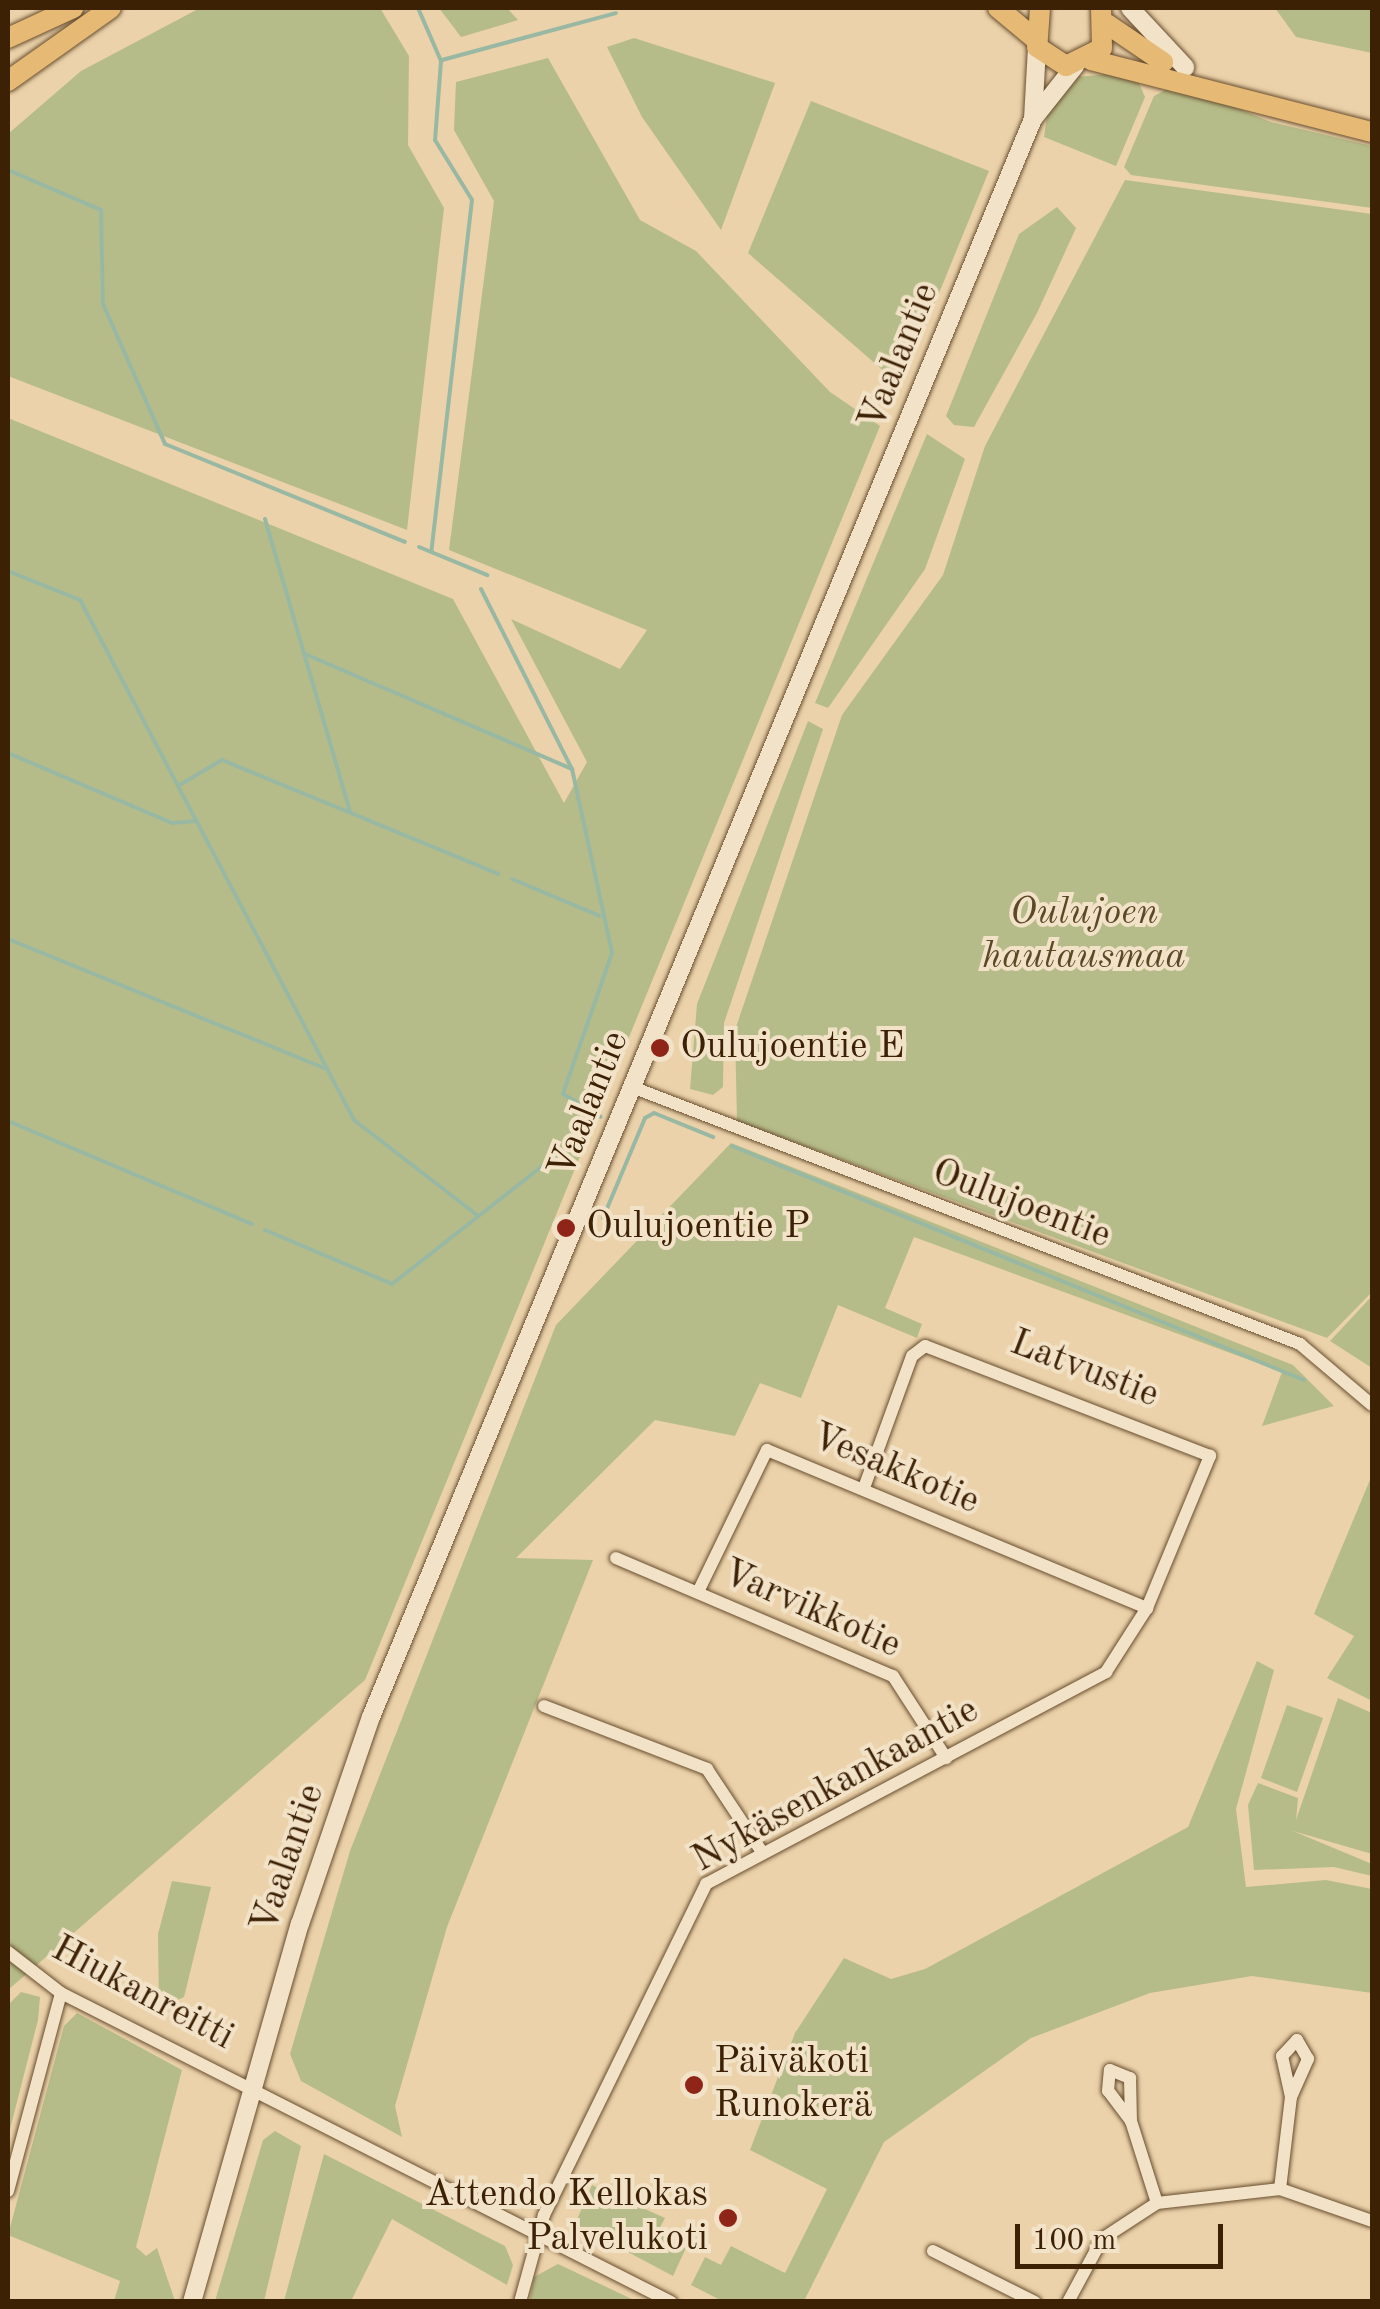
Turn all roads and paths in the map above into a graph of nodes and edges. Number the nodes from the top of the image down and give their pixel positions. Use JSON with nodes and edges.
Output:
{"nodes":[{"id":1,"x":73,"y":8,"type":"edge"},
{"id":2,"x":111,"y":8,"type":"edge"},
{"id":3,"x":998,"y":8,"type":"edge"},
{"id":4,"x":1040,"y":8,"type":"edge"},
{"id":5,"x":1130,"y":8,"type":"edge"},
{"id":6,"x":1102,"y":12,"type":"edge"},
{"id":7,"x":8,"y":38,"type":"edge"},
{"id":8,"x":1035,"y":42,"type":"junction"},
{"id":9,"x":1142,"y":51,"type":"junction"},
{"id":10,"x":1083,"y":63,"type":"junction"},
{"id":11,"x":8,"y":81,"type":"edge"},
{"id":12,"x":1032,"y":119,"type":"junction"},
{"id":13,"x":1372,"y":132,"type":"edge"},
{"id":14,"x":632,"y":1087,"type":"junction"},
{"id":15,"x":1372,"y":1405,"type":"edge"},
{"id":16,"x":864,"y":1488,"type":"junction"},
{"id":17,"x":616,"y":1558,"type":"dead end"},
{"id":18,"x":698,"y":1592,"type":"junction"},
{"id":19,"x":1146,"y":1608,"type":"junction"},
{"id":20,"x":544,"y":1706,"type":"dead end"},
{"id":21,"x":946,"y":1758,"type":"junction"},
{"id":22,"x":762,"y":1852,"type":"junction"},
{"id":23,"x":8,"y":1952,"type":"edge"},
{"id":24,"x":61,"y":1993,"type":"junction"},
{"id":25,"x":251,"y":2086,"type":"junction"},
{"id":26,"x":1292,"y":2096,"type":"dead end"},
{"id":27,"x":1131,"y":2121,"type":"dead end"},
{"id":28,"x":1280,"y":2189,"type":"junction"},
{"id":29,"x":8,"y":2191,"type":"edge"},
{"id":30,"x":1157,"y":2203,"type":"junction"},
{"id":31,"x":1372,"y":2221,"type":"edge"},
{"id":32,"x":538,"y":2232,"type":"junction"},
{"id":33,"x":934,"y":2251,"type":"dead end"},
{"id":34,"x":192,"y":2302,"type":"edge"},
{"id":35,"x":520,"y":2302,"type":"edge"},
{"id":36,"x":671,"y":2302,"type":"edge"},
{"id":37,"x":1035,"y":2302,"type":"edge"},
{"id":38,"x":1068,"y":2302,"type":"edge"}],
"edges":[{"from":1,"to":7,"type":"main road"},
{"from":2,"to":11,"type":"main road"},
{"from":3,"to":8,"type":"main road"},
{"from":4,"to":8,"type":"main road"},
{"from":5,"to":9,"type":"street"},
{"from":6,"to":9,"type":"main road"},
{"from":6,"to":10,"type":"main road"},
{"from":8,"to":10,"type":"main road"},
{"from":8,"to":12,"type":"street","name":"Vaalantie"},
{"from":9,"to":10,"type":"main road"},
{"from":9,"to":13,"type":"main road"},
{"from":10,"to":12,"type":"street","name":"Vaalantie"},
{"from":12,"to":14,"type":"street","name":"Vaalantie"},
{"from":14,"to":15,"type":"street","name":"Oulujoentie"},
{"from":14,"to":25,"type":"street","name":"Vaalantie"},
{"from":16,"to":18,"type":"street","name":"Vesakkotie"},
{"from":16,"to":19,"type":"street","name":"Vesakkotie"},
{"from":16,"to":19,"type":"street","name":"Latvustie"},
{"from":17,"to":18,"type":"street","name":"Varvikkotie"},
{"from":18,"to":21,"type":"street","name":"Varvikkotie"},
{"from":19,"to":21,"type":"street","name":"Nykäsenkankaantie"},
{"from":20,"to":22,"type":"street"},
{"from":21,"to":22,"type":"street","name":"Nykäsenkankaantie"},
{"from":22,"to":32,"type":"street","name":"Nykäsenkankaantie"},
{"from":23,"to":24,"type":"street","name":"Hiukanreitti"},
{"from":24,"to":25,"type":"street","name":"Hiukanreitti"},
{"from":24,"to":29,"type":"street"},
{"from":25,"to":32,"type":"street","name":"Hiukanreitti"},
{"from":25,"to":34,"type":"street","name":"Vaalantie"},
{"from":26,"to":28,"type":"street"},
{"from":27,"to":30,"type":"street"},
{"from":28,"to":30,"type":"street"},
{"from":28,"to":31,"type":"street"},
{"from":30,"to":38,"type":"street"},
{"from":32,"to":35,"type":"street","name":"Nykäsenkankaantie"},
{"from":32,"to":36,"type":"street","name":"Hiukanreitti"},
{"from":33,"to":37,"type":"street"}]}
